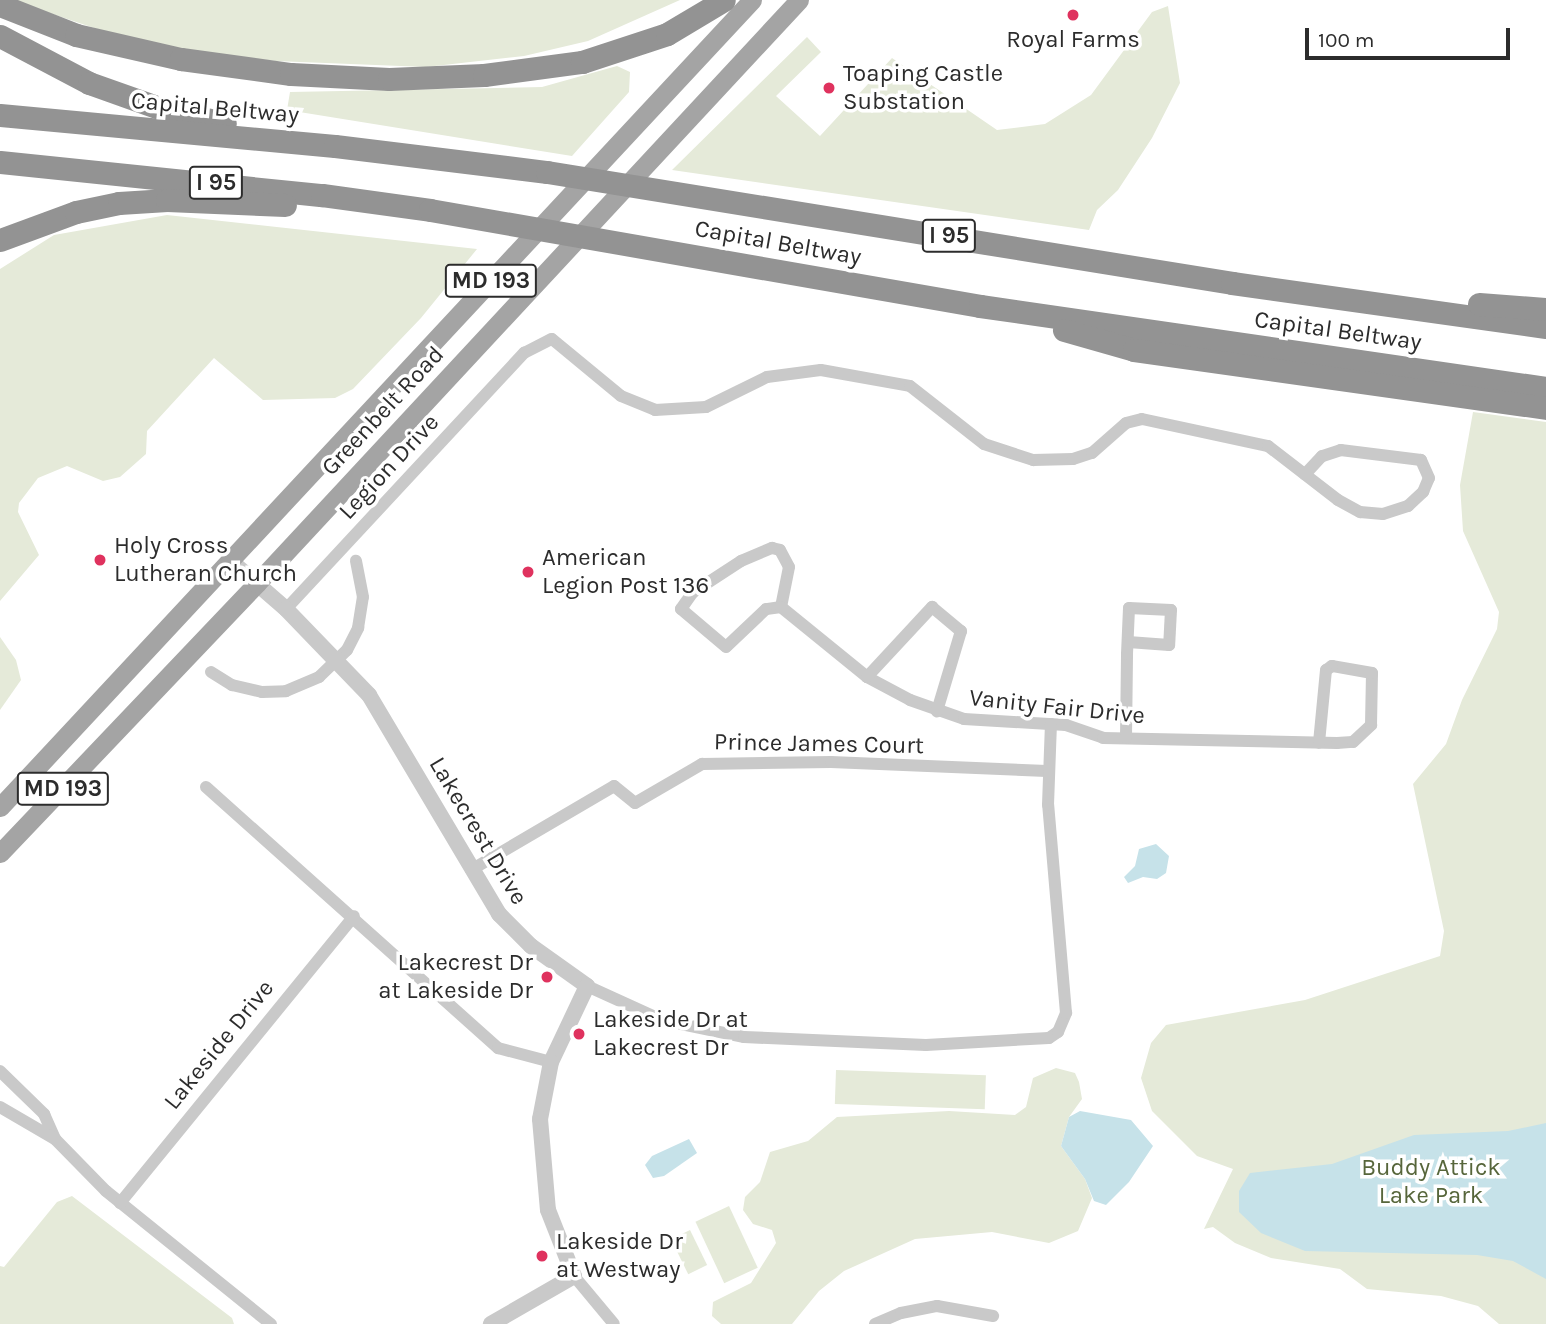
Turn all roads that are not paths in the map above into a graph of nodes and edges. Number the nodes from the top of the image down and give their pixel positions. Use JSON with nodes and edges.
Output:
{"nodes":[{"id":1,"x":724,"y":0,"type":"edge"},
{"id":2,"x":752,"y":0,"type":"edge"},
{"id":3,"x":799,"y":0,"type":"edge"},
{"id":4,"x":0,"y":5,"type":"edge"},
{"id":5,"x":0,"y":36,"type":"edge"},
{"id":6,"x":0,"y":115,"type":"edge"},
{"id":7,"x":335,"y":146,"type":"junction"},
{"id":8,"x":0,"y":163,"type":"edge"},
{"id":9,"x":430,"y":210,"type":"junction"},
{"id":10,"x":0,"y":240,"type":"edge"},
{"id":11,"x":1232,"y":283,"type":"junction"},
{"id":12,"x":980,"y":306,"type":"junction"},
{"id":13,"x":1546,"y":309,"type":"edge"},
{"id":14,"x":1546,"y":327,"type":"edge"},
{"id":15,"x":1546,"y":388,"type":"edge"},
{"id":16,"x":1546,"y":408,"type":"edge"},
{"id":17,"x":1305,"y":474,"type":"junction"},
{"id":18,"x":356,"y":561,"type":"dead end"},
{"id":19,"x":232,"y":562,"type":"junction"},
{"id":20,"x":257,"y":583,"type":"junction"},
{"id":21,"x":782,"y":607,"type":"junction"},
{"id":22,"x":286,"y":609,"type":"junction"},
{"id":23,"x":1128,"y":642,"type":"junction"},
{"id":24,"x":337,"y":660,"type":"junction"},
{"id":25,"x":211,"y":672,"type":"dead end"},
{"id":26,"x":867,"y":677,"type":"junction"},
{"id":27,"x":937,"y":711,"type":"junction"},
{"id":28,"x":1051,"y":724,"type":"junction"},
{"id":29,"x":1126,"y":738,"type":"junction"},
{"id":30,"x":1319,"y":743,"type":"junction"},
{"id":31,"x":1047,"y":771,"type":"junction"},
{"id":32,"x":206,"y":787,"type":"dead end"},
{"id":33,"x":0,"y":807,"type":"edge"},
{"id":34,"x":0,"y":853,"type":"edge"},
{"id":35,"x":471,"y":870,"type":"junction"},
{"id":36,"x":354,"y":916,"type":"junction"},
{"id":37,"x":587,"y":986,"type":"junction"},
{"id":38,"x":551,"y":1062,"type":"junction"},
{"id":39,"x":0,"y":1071,"type":"edge"},
{"id":40,"x":0,"y":1107,"type":"edge"},
{"id":41,"x":55,"y":1139,"type":"junction"},
{"id":42,"x":120,"y":1203,"type":"junction"},
{"id":43,"x":574,"y":1276,"type":"junction"},
{"id":44,"x":993,"y":1316,"type":"dead end"},
{"id":45,"x":271,"y":1324,"type":"edge"},
{"id":46,"x":491,"y":1324,"type":"edge"},
{"id":47,"x":614,"y":1324,"type":"edge"},
{"id":48,"x":875,"y":1324,"type":"edge"}],
"edges":[{"from":1,"to":4,"type":"highway"},
{"from":2,"to":19,"type":"main road","name":"Greenbelt Road","number":"MD 193"},
{"from":3,"to":20,"type":"main road","name":"Greenbelt Road","number":"MD 193"},
{"from":5,"to":7,"type":"highway"},
{"from":6,"to":7,"type":"highway","name":"Capital Beltway","number":"I 95"},
{"from":7,"to":11,"type":"highway","name":"Capital Beltway","number":"I 95"},
{"from":8,"to":9,"type":"highway","name":"Capital Beltway","number":"I 95"},
{"from":9,"to":10,"type":"highway"},
{"from":9,"to":12,"type":"highway","name":"Capital Beltway","number":"I 95"},
{"from":11,"to":13,"type":"highway"},
{"from":11,"to":14,"type":"highway","name":"Capital Beltway","number":"I 95"},
{"from":12,"to":15,"type":"highway","name":"Capital Beltway","number":"I 95"},
{"from":12,"to":16,"type":"highway"},
{"from":17,"to":17,"type":"street"},
{"from":17,"to":22,"type":"street","name":"Legion Drive"},
{"from":18,"to":24,"type":"street"},
{"from":19,"to":20,"type":"street","name":"Lakecrest Drive"},
{"from":19,"to":33,"type":"main road","name":"Greenbelt Road","number":"MD 193"},
{"from":20,"to":22,"type":"street","name":"Lakecrest Drive"},
{"from":20,"to":34,"type":"main road","name":"Greenbelt Road","number":"MD 193"},
{"from":21,"to":21,"type":"street"},
{"from":21,"to":26,"type":"street","name":"Vanity Fair Drive"},
{"from":22,"to":24,"type":"street","name":"Lakecrest Drive"},
{"from":23,"to":23,"type":"street"},
{"from":23,"to":29,"type":"street"},
{"from":24,"to":25,"type":"street"},
{"from":24,"to":35,"type":"street","name":"Lakecrest Drive"},
{"from":26,"to":27,"type":"street","name":"Vanity Fair Drive"},
{"from":26,"to":27,"type":"street"},
{"from":27,"to":28,"type":"street","name":"Vanity Fair Drive"},
{"from":28,"to":29,"type":"street","name":"Vanity Fair Drive"},
{"from":28,"to":31,"type":"street"},
{"from":29,"to":30,"type":"street","name":"Vanity Fair Drive"},
{"from":30,"to":30,"type":"street","name":"Vanity Fair Drive"},
{"from":31,"to":35,"type":"street","name":"Prince James Court"},
{"from":31,"to":37,"type":"street","name":"Lakecrest Drive"},
{"from":32,"to":36,"type":"street"},
{"from":35,"to":37,"type":"street","name":"Lakecrest Drive"},
{"from":36,"to":38,"type":"street"},
{"from":36,"to":42,"type":"street","name":"Lakeside Drive"},
{"from":37,"to":38,"type":"street"},
{"from":38,"to":43,"type":"street"},
{"from":39,"to":41,"type":"street"},
{"from":40,"to":41,"type":"street"},
{"from":41,"to":42,"type":"street"},
{"from":42,"to":45,"type":"street"},
{"from":43,"to":46,"type":"street"},
{"from":43,"to":47,"type":"street"},
{"from":44,"to":48,"type":"street"}]}
